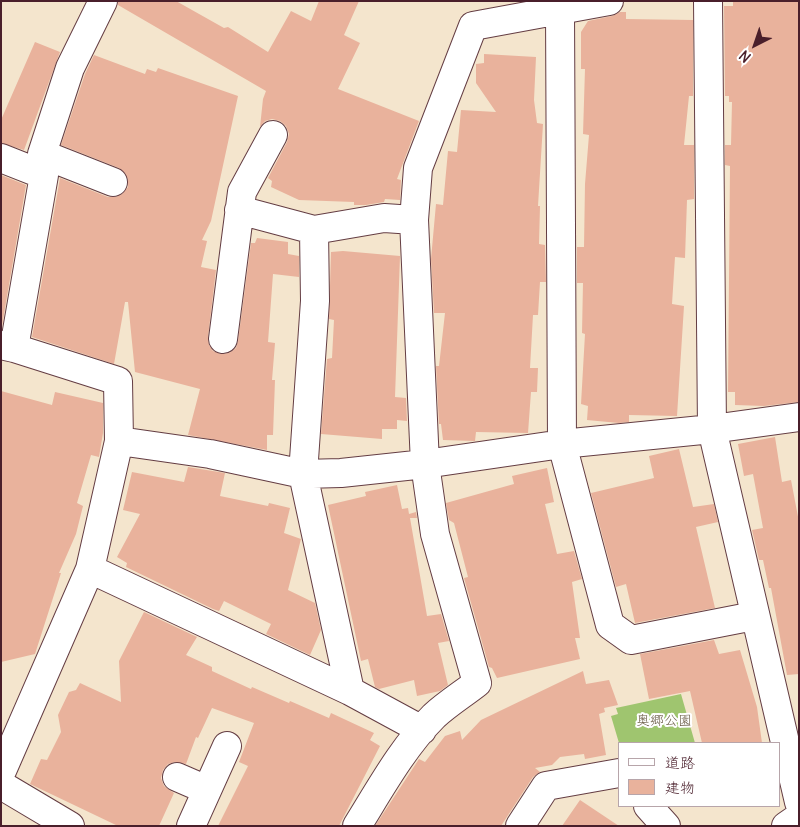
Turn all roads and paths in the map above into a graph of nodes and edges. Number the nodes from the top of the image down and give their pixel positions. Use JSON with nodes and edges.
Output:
{"nodes":[{"id":1,"x":103,"y":1,"type":"edge"},
{"id":2,"x":609,"y":1,"type":"edge"},
{"id":3,"x":708,"y":1,"type":"edge"},
{"id":4,"x":560,"y":10,"type":"junction"},
{"id":5,"x":273,"y":135,"type":"dead end"},
{"id":6,"x":1,"y":158,"type":"edge"},
{"id":7,"x":43,"y":165,"type":"junction"},
{"id":8,"x":113,"y":182,"type":"dead end"},
{"id":9,"x":239,"y":210,"type":"junction"},
{"id":10,"x":414,"y":220,"type":"junction"},
{"id":11,"x":314,"y":230,"type":"junction"},
{"id":12,"x":223,"y":338,"type":"dead end"},
{"id":13,"x":8,"y":346,"type":"edge"},
{"id":14,"x":799,"y":417,"type":"edge"},
{"id":15,"x":712,"y":429,"type":"junction"},
{"id":16,"x":119,"y":441,"type":"junction"},
{"id":17,"x":562,"y":444,"type":"junction"},
{"id":18,"x":425,"y":464,"type":"junction"},
{"id":19,"x":303,"y":474,"type":"junction"},
{"id":20,"x":90,"y":569,"type":"junction"},
{"id":21,"x":754,"y":616,"type":"junction"},
{"id":22,"x":350,"y":691,"type":"junction"},
{"id":23,"x":422,"y":730,"type":"junction"},
{"id":24,"x":227,"y":746,"type":"dead end"},
{"id":25,"x":1,"y":773,"type":"edge"},
{"id":26,"x":618,"y":773,"type":"edge"},
{"id":27,"x":177,"y":777,"type":"dead end"},
{"id":28,"x":1,"y":785,"type":"edge"},
{"id":29,"x":207,"y":790,"type":"junction"},
{"id":30,"x":799,"y":802,"type":"edge"},
{"id":31,"x":649,"y":807,"type":"edge"},
{"id":32,"x":799,"y":818,"type":"edge"},
{"id":33,"x":60,"y":823,"type":"edge"},
{"id":34,"x":191,"y":826,"type":"edge"},
{"id":35,"x":357,"y":826,"type":"edge"},
{"id":36,"x":520,"y":826,"type":"edge"},
{"id":37,"x":666,"y":826,"type":"edge"},
{"id":38,"x":786,"y":826,"type":"edge"}],
"edges":[{"from":1,"to":7,"type":"street"},
{"from":2,"to":4,"type":"street"},
{"from":3,"to":15,"type":"street"},
{"from":4,"to":10,"type":"street"},
{"from":4,"to":17,"type":"street"},
{"from":5,"to":9,"type":"street"},
{"from":6,"to":7,"type":"street"},
{"from":7,"to":8,"type":"street"},
{"from":7,"to":13,"type":"street"},
{"from":9,"to":11,"type":"street"},
{"from":9,"to":12,"type":"street"},
{"from":10,"to":11,"type":"street"},
{"from":10,"to":18,"type":"street"},
{"from":11,"to":19,"type":"street"},
{"from":13,"to":16,"type":"street"},
{"from":14,"to":15,"type":"street"},
{"from":15,"to":17,"type":"street"},
{"from":15,"to":21,"type":"street"},
{"from":16,"to":19,"type":"street"},
{"from":16,"to":20,"type":"street"},
{"from":17,"to":18,"type":"street"},
{"from":17,"to":21,"type":"street"},
{"from":18,"to":19,"type":"street"},
{"from":18,"to":23,"type":"street"},
{"from":19,"to":22,"type":"street"},
{"from":20,"to":22,"type":"street"},
{"from":20,"to":25,"type":"street"},
{"from":21,"to":30,"type":"street"},
{"from":22,"to":23,"type":"street"},
{"from":23,"to":35,"type":"street"},
{"from":24,"to":29,"type":"street"},
{"from":26,"to":36,"type":"street"},
{"from":27,"to":29,"type":"street"},
{"from":28,"to":33,"type":"street"},
{"from":29,"to":34,"type":"street"},
{"from":31,"to":37,"type":"street"},
{"from":32,"to":38,"type":"street"}]}
